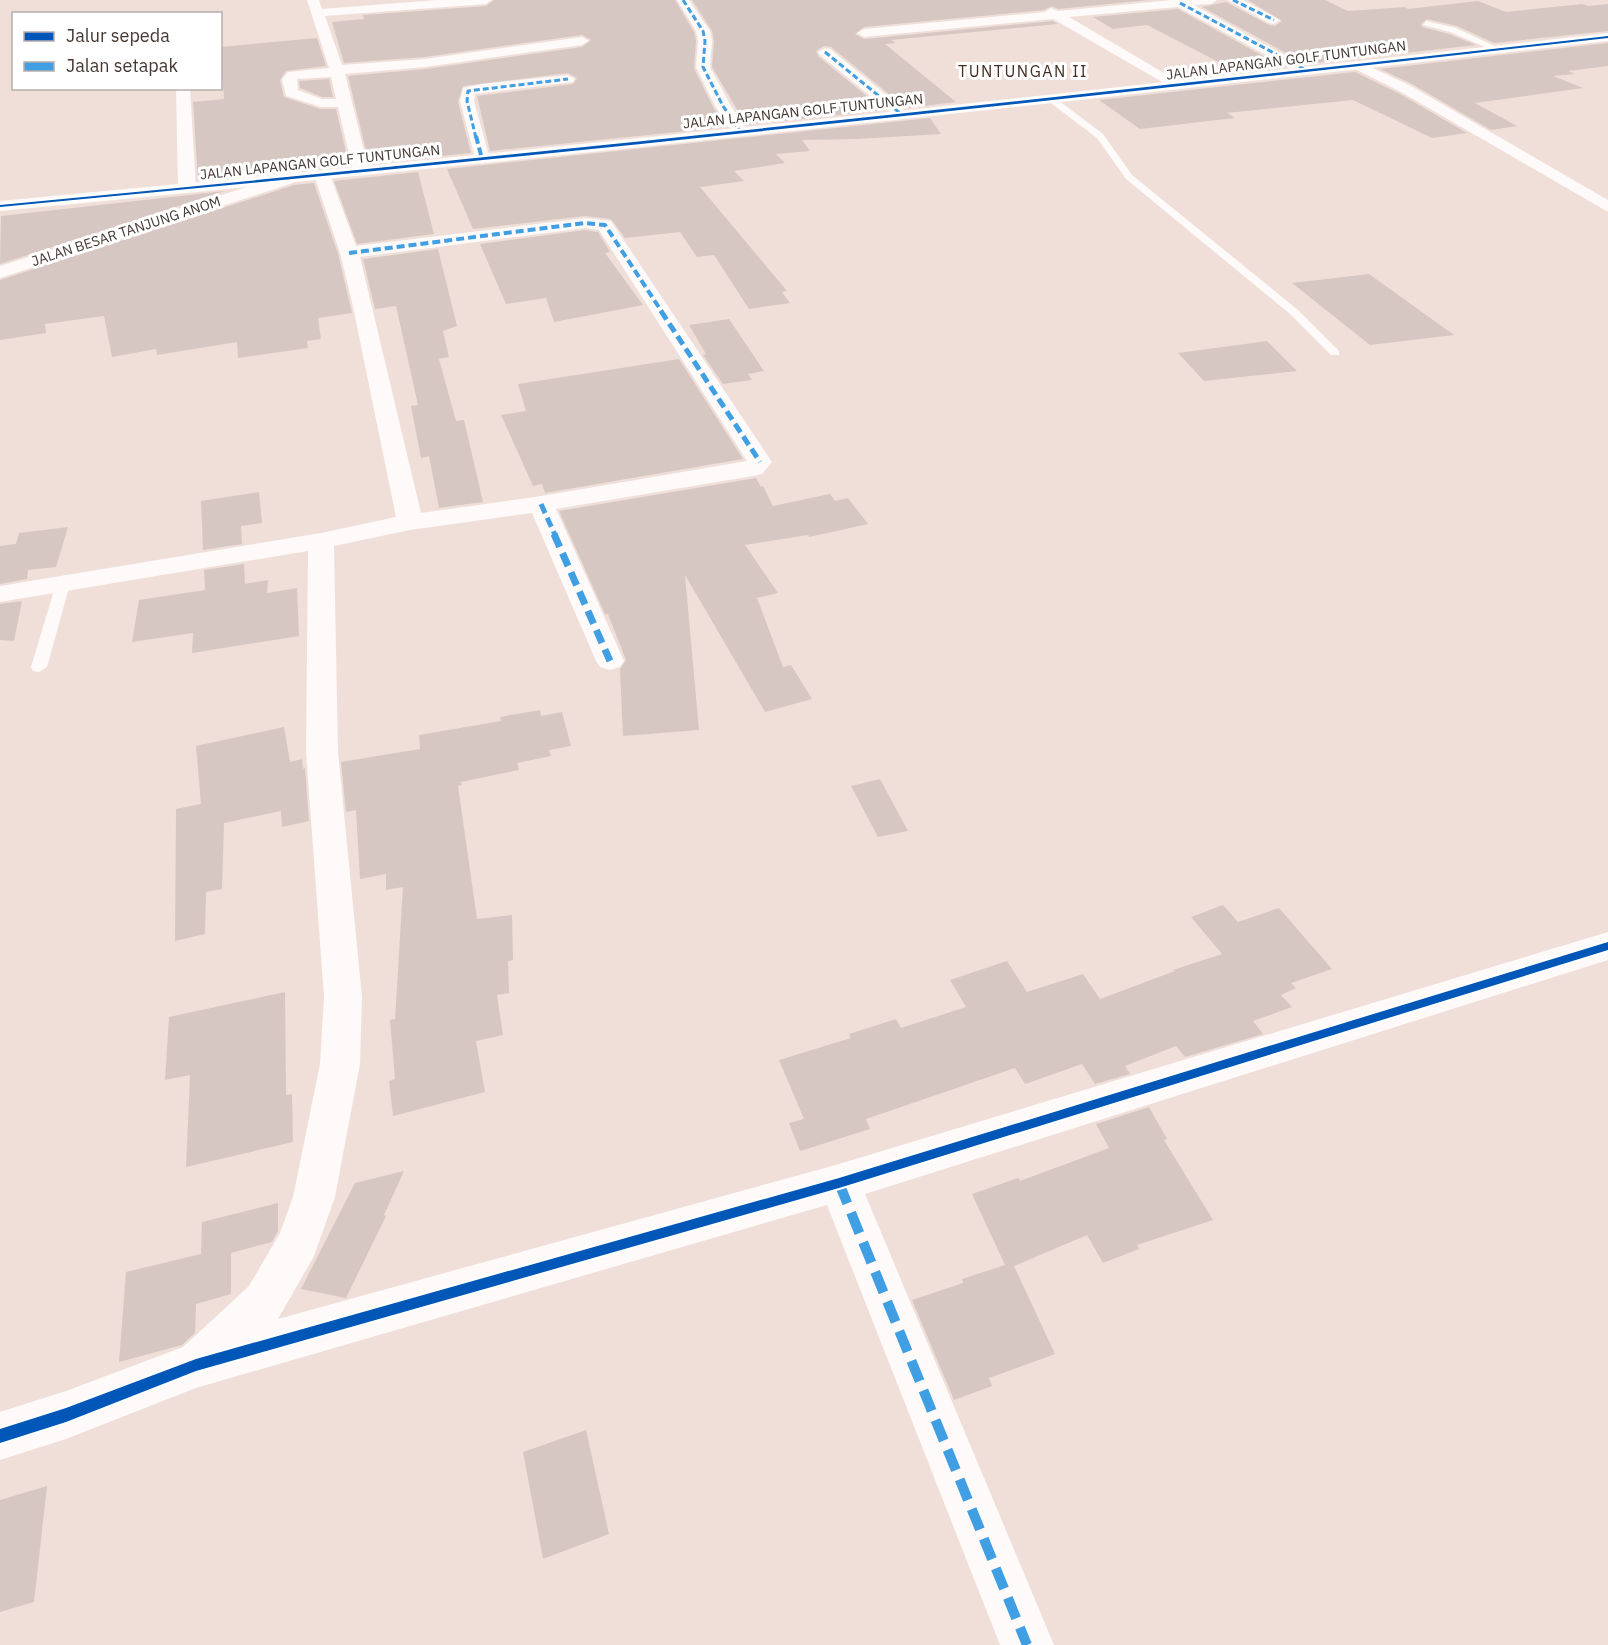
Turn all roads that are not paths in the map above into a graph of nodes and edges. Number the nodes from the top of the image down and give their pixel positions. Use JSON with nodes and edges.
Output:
{"nodes":[{"id":1,"x":486,"y":0,"type":"edge"},
{"id":2,"x":683,"y":0,"type":"edge"},
{"id":3,"x":1211,"y":0,"type":"edge"},
{"id":4,"x":1233,"y":0,"type":"edge"},
{"id":5,"x":1180,"y":3,"type":"junction"},
{"id":6,"x":1040,"y":5,"type":"dead end"},
{"id":7,"x":315,"y":7,"type":"edge"},
{"id":8,"x":1055,"y":15,"type":"junction"},
{"id":9,"x":1274,"y":20,"type":"dead end"},
{"id":10,"x":1426,"y":23,"type":"dead end"},
{"id":11,"x":864,"y":33,"type":"dead end"},
{"id":12,"x":1608,"y":37,"type":"edge"},
{"id":13,"x":582,"y":41,"type":"dead end"},
{"id":14,"x":1497,"y":49,"type":"junction"},
{"id":15,"x":825,"y":52,"type":"dead end"},
{"id":16,"x":1359,"y":65,"type":"junction"},
{"id":17,"x":337,"y":71,"type":"junction"},
{"id":18,"x":1306,"y":71,"type":"junction"},
{"id":19,"x":568,"y":79,"type":"dead end"},
{"id":20,"x":1176,"y":86,"type":"junction"},
{"id":21,"x":183,"y":90,"type":"edge"},
{"id":22,"x":1051,"y":99,"type":"junction"},
{"id":23,"x":344,"y":103,"type":"junction"},
{"id":24,"x":901,"y":114,"type":"junction"},
{"id":25,"x":740,"y":131,"type":"junction"},
{"id":26,"x":482,"y":159,"type":"junction"},
{"id":27,"x":361,"y":171,"type":"junction"},
{"id":28,"x":322,"y":175,"type":"junction"},
{"id":29,"x":287,"y":179,"type":"junction"},
{"id":30,"x":187,"y":188,"type":"junction"},
{"id":31,"x":0,"y":206,"type":"edge"},
{"id":32,"x":1608,"y":207,"type":"edge"},
{"id":33,"x":349,"y":253,"type":"junction"},
{"id":34,"x":0,"y":272,"type":"edge"},
{"id":35,"x":1335,"y":352,"type":"dead end"},
{"id":36,"x":541,"y":504,"type":"junction"},
{"id":37,"x":410,"y":522,"type":"junction"},
{"id":38,"x":321,"y":541,"type":"junction"},
{"id":39,"x":63,"y":584,"type":"junction"},
{"id":40,"x":0,"y":594,"type":"edge"},
{"id":41,"x":610,"y":661,"type":"dead end"},
{"id":42,"x":39,"y":667,"type":"dead end"},
{"id":43,"x":1608,"y":946,"type":"edge"},
{"id":44,"x":839,"y":1183,"type":"junction"},
{"id":45,"x":196,"y":1365,"type":"junction"},
{"id":46,"x":0,"y":1436,"type":"edge"},
{"id":47,"x":1027,"y":1645,"type":"edge"}],
"edges":[{"from":1,"to":7,"type":"street"},
{"from":2,"to":25,"type":"street"},
{"from":3,"to":5,"type":"street"},
{"from":4,"to":9,"type":"street"},
{"from":5,"to":8,"type":"street"},
{"from":5,"to":18,"type":"street"},
{"from":6,"to":8,"type":"street"},
{"from":7,"to":17,"type":"street"},
{"from":8,"to":11,"type":"street"},
{"from":8,"to":20,"type":"street"},
{"from":10,"to":14,"type":"lane"},
{"from":12,"to":14,"type":"street","name":"JALAN LAPANGAN GOLF TUNTUNGAN"},
{"from":13,"to":17,"type":"street"},
{"from":14,"to":16,"type":"street","name":"JALAN LAPANGAN GOLF TUNTUNGAN"},
{"from":15,"to":24,"type":"street"},
{"from":16,"to":18,"type":"street","name":"JALAN LAPANGAN GOLF TUNTUNGAN"},
{"from":16,"to":32,"type":"street"},
{"from":17,"to":23,"type":"street"},
{"from":17,"to":23,"type":"street"},
{"from":18,"to":20,"type":"street","name":"JALAN LAPANGAN GOLF TUNTUNGAN"},
{"from":19,"to":26,"type":"street"},
{"from":20,"to":22,"type":"street","name":"JALAN LAPANGAN GOLF TUNTUNGAN"},
{"from":21,"to":30,"type":"street"},
{"from":22,"to":24,"type":"street","name":"JALAN LAPANGAN GOLF TUNTUNGAN"},
{"from":22,"to":35,"type":"lane"},
{"from":23,"to":27,"type":"street"},
{"from":24,"to":25,"type":"street","name":"JALAN LAPANGAN GOLF TUNTUNGAN"},
{"from":25,"to":26,"type":"street","name":"JALAN LAPANGAN GOLF TUNTUNGAN"},
{"from":26,"to":27,"type":"street","name":"JALAN LAPANGAN GOLF TUNTUNGAN"},
{"from":27,"to":28,"type":"street","name":"JALAN LAPANGAN GOLF TUNTUNGAN"},
{"from":28,"to":29,"type":"street","name":"JALAN LAPANGAN GOLF TUNTUNGAN"},
{"from":28,"to":33,"type":"street"},
{"from":29,"to":30,"type":"street","name":"JALAN LAPANGAN GOLF TUNTUNGAN"},
{"from":29,"to":34,"type":"street","name":"JALAN BESAR TANJUNG ANOM"},
{"from":30,"to":31,"type":"street","name":"JALAN LAPANGAN GOLF TUNTUNGAN"},
{"from":33,"to":36,"type":"street"},
{"from":33,"to":37,"type":"street"},
{"from":36,"to":37,"type":"street"},
{"from":36,"to":41,"type":"street"},
{"from":37,"to":38,"type":"street"},
{"from":38,"to":39,"type":"street"},
{"from":38,"to":45,"type":"street"},
{"from":39,"to":40,"type":"street"},
{"from":39,"to":42,"type":"lane"},
{"from":43,"to":44,"type":"street"},
{"from":44,"to":45,"type":"street"},
{"from":44,"to":47,"type":"street"},
{"from":45,"to":46,"type":"street"}]}
